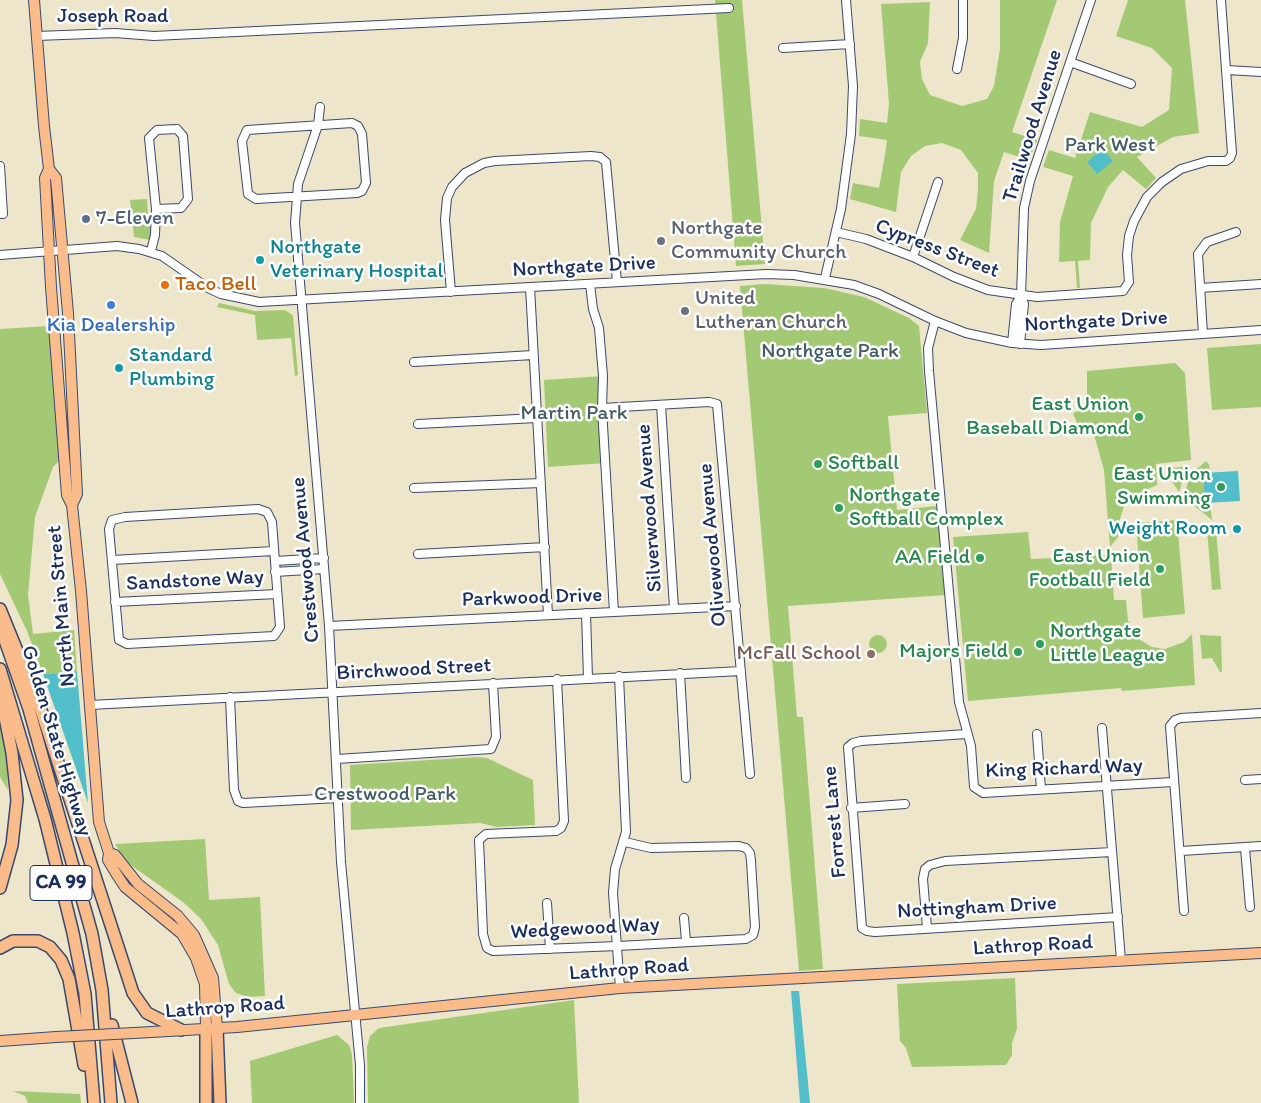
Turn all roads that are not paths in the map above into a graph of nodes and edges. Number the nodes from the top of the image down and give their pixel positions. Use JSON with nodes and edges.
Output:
{"nodes":[{"id":1,"x":34,"y":0,"type":"edge"},
{"id":2,"x":846,"y":0,"type":"edge"},
{"id":3,"x":963,"y":0,"type":"edge"},
{"id":4,"x":1092,"y":0,"type":"edge"},
{"id":5,"x":1221,"y":0,"type":"edge"},
{"id":6,"x":729,"y":8,"type":"dead end"},
{"id":7,"x":37,"y":36,"type":"junction"},
{"id":8,"x":850,"y":44,"type":"junction"},
{"id":9,"x":783,"y":48,"type":"dead end"},
{"id":10,"x":1070,"y":62,"type":"junction"},
{"id":11,"x":957,"y":69,"type":"dead end"},
{"id":12,"x":1227,"y":70,"type":"junction"},
{"id":13,"x":1261,"y":72,"type":"edge"},
{"id":14,"x":1131,"y":84,"type":"dead end"},
{"id":15,"x":320,"y":107,"type":"dead end"},
{"id":16,"x":318,"y":125,"type":"junction"},
{"id":17,"x":0,"y":166,"type":"edge"},
{"id":18,"x":50,"y":169,"type":"junction"},
{"id":19,"x":938,"y":182,"type":"dead end"},
{"id":20,"x":296,"y":196,"type":"junction"},
{"id":21,"x":156,"y":209,"type":"junction"},
{"id":22,"x":2,"y":214,"type":"edge"},
{"id":23,"x":836,"y":232,"type":"junction"},
{"id":24,"x":1236,"y":232,"type":"dead end"},
{"id":25,"x":50,"y":250,"type":"junction"},
{"id":26,"x":62,"y":250,"type":"junction"},
{"id":27,"x":151,"y":251,"type":"junction"},
{"id":28,"x":0,"y":255,"type":"edge"},
{"id":29,"x":913,"y":256,"type":"junction"},
{"id":30,"x":825,"y":278,"type":"junction"},
{"id":31,"x":617,"y":282,"type":"junction"},
{"id":32,"x":590,"y":284,"type":"junction"},
{"id":33,"x":1261,"y":284,"type":"edge"},
{"id":34,"x":530,"y":288,"type":"junction"},
{"id":35,"x":1200,"y":288,"type":"junction"},
{"id":36,"x":451,"y":292,"type":"junction"},
{"id":37,"x":1021,"y":296,"type":"junction"},
{"id":38,"x":301,"y":301,"type":"junction"},
{"id":39,"x":935,"y":322,"type":"junction"},
{"id":40,"x":1261,"y":330,"type":"edge"},
{"id":41,"x":1204,"y":334,"type":"junction"},
{"id":42,"x":1016,"y":343,"type":"junction"},
{"id":43,"x":533,"y":355,"type":"junction"},
{"id":44,"x":414,"y":362,"type":"dead end"},
{"id":45,"x":661,"y":405,"type":"junction"},
{"id":46,"x":602,"y":408,"type":"junction"},
{"id":47,"x":537,"y":418,"type":"junction"},
{"id":48,"x":418,"y":424,"type":"dead end"},
{"id":49,"x":541,"y":483,"type":"junction"},
{"id":50,"x":414,"y":488,"type":"dead end"},
{"id":51,"x":72,"y":505,"type":"junction"},
{"id":52,"x":545,"y":547,"type":"junction"},
{"id":53,"x":274,"y":551,"type":"junction"},
{"id":54,"x":418,"y":554,"type":"dead end"},
{"id":55,"x":324,"y":558,"type":"junction"},
{"id":56,"x":112,"y":560,"type":"junction"},
{"id":57,"x":274,"y":561,"type":"junction"},
{"id":58,"x":324,"y":569,"type":"junction"},
{"id":59,"x":275,"y":572,"type":"junction"},
{"id":60,"x":276,"y":594,"type":"junction"},
{"id":61,"x":115,"y":602,"type":"junction"},
{"id":62,"x":736,"y":606,"type":"junction"},
{"id":63,"x":674,"y":608,"type":"junction"},
{"id":64,"x":0,"y":609,"type":"edge"},
{"id":65,"x":614,"y":612,"type":"junction"},
{"id":66,"x":586,"y":613,"type":"junction"},
{"id":67,"x":548,"y":615,"type":"junction"},
{"id":68,"x":0,"y":626,"type":"edge"},
{"id":69,"x":329,"y":626,"type":"junction"},
{"id":70,"x":0,"y":669,"type":"edge"},
{"id":71,"x":741,"y":671,"type":"junction"},
{"id":72,"x":680,"y":673,"type":"junction"},
{"id":73,"x":619,"y":676,"type":"junction"},
{"id":74,"x":588,"y":678,"type":"junction"},
{"id":75,"x":557,"y":679,"type":"junction"},
{"id":76,"x":493,"y":683,"type":"junction"},
{"id":77,"x":0,"y":692,"type":"edge"},
{"id":78,"x":334,"y":692,"type":"junction"},
{"id":79,"x":230,"y":697,"type":"junction"},
{"id":80,"x":90,"y":705,"type":"junction"},
{"id":81,"x":1261,"y":713,"type":"edge"},
{"id":82,"x":1102,"y":728,"type":"dead end"},
{"id":83,"x":967,"y":734,"type":"junction"},
{"id":84,"x":1037,"y":734,"type":"dead end"},
{"id":85,"x":337,"y":759,"type":"junction"},
{"id":86,"x":750,"y":774,"type":"dead end"},
{"id":87,"x":686,"y":778,"type":"dead end"},
{"id":88,"x":1261,"y":779,"type":"edge"},
{"id":89,"x":1245,"y":780,"type":"dead end"},
{"id":90,"x":1173,"y":782,"type":"junction"},
{"id":91,"x":1107,"y":786,"type":"junction"},
{"id":92,"x":1041,"y":789,"type":"junction"},
{"id":93,"x":338,"y":798,"type":"junction"},
{"id":94,"x":905,"y":804,"type":"dead end"},
{"id":95,"x":851,"y":808,"type":"junction"},
{"id":96,"x":625,"y":842,"type":"junction"},
{"id":97,"x":1261,"y":846,"type":"edge"},
{"id":98,"x":1245,"y":848,"type":"junction"},
{"id":99,"x":1181,"y":851,"type":"junction"},
{"id":100,"x":1112,"y":852,"type":"junction"},
{"id":101,"x":0,"y":888,"type":"edge"},
{"id":102,"x":547,"y":903,"type":"dead end"},
{"id":103,"x":859,"y":905,"type":"joint"},
{"id":104,"x":1250,"y":907,"type":"dead end"},
{"id":105,"x":1184,"y":911,"type":"dead end"},
{"id":106,"x":1118,"y":917,"type":"junction"},
{"id":107,"x":684,"y":918,"type":"dead end"},
{"id":108,"x":927,"y":928,"type":"junction"},
{"id":109,"x":686,"y":940,"type":"junction"},
{"id":110,"x":618,"y":946,"type":"junction"},
{"id":111,"x":0,"y":948,"type":"edge"},
{"id":112,"x":550,"y":948,"type":"junction"},
{"id":113,"x":1261,"y":953,"type":"edge"},
{"id":114,"x":1121,"y":960,"type":"junction"},
{"id":115,"x":620,"y":988,"type":"junction"},
{"id":116,"x":102,"y":990,"type":"junction"},
{"id":117,"x":355,"y":1015,"type":"junction"},
{"id":118,"x":212,"y":1028,"type":"junction"},
{"id":119,"x":180,"y":1030,"type":"junction"},
{"id":120,"x":0,"y":1041,"type":"edge"},
{"id":121,"x":88,"y":1103,"type":"edge"},
{"id":122,"x":94,"y":1103,"type":"edge"},
{"id":123,"x":111,"y":1103,"type":"edge"},
{"id":124,"x":132,"y":1103,"type":"edge"},
{"id":125,"x":206,"y":1103,"type":"edge"},
{"id":126,"x":220,"y":1103,"type":"edge"},
{"id":127,"x":360,"y":1103,"type":"edge"}],
"edges":[{"from":1,"to":7,"type":"main road","name":"North Main Street"},
{"from":2,"to":8,"type":"street"},
{"from":3,"to":11,"type":"street"},
{"from":4,"to":10,"type":"street","name":"Trailwood Avenue"},
{"from":5,"to":12,"type":"street"},
{"from":6,"to":7,"type":"street","name":"Joseph Road"},
{"from":7,"to":18,"type":"main road","name":"North Main Street"},
{"from":8,"to":9,"type":"street"},
{"from":8,"to":23,"type":"street"},
{"from":10,"to":14,"type":"street"},
{"from":10,"to":37,"type":"street","name":"Trailwood Avenue"},
{"from":12,"to":13,"type":"street"},
{"from":12,"to":37,"type":"street","name":"Cypress Street"},
{"from":15,"to":16,"type":"street","name":"Crestwood Avenue"},
{"from":16,"to":20,"type":"street","name":"Crestwood Avenue"},
{"from":16,"to":20,"type":"street"},
{"from":16,"to":20,"type":"street"},
{"from":17,"to":22,"type":"street"},
{"from":18,"to":25,"type":"main road","name":"North Main Street"},
{"from":18,"to":26,"type":"main road","name":"North Main Street"},
{"from":19,"to":29,"type":"street"},
{"from":20,"to":38,"type":"street","name":"Crestwood Avenue"},
{"from":21,"to":21,"type":"street"},
{"from":21,"to":27,"type":"street"},
{"from":23,"to":29,"type":"street","name":"Cypress Street"},
{"from":23,"to":30,"type":"street"},
{"from":24,"to":35,"type":"street"},
{"from":25,"to":26,"type":"street","name":"Northgate Drive"},
{"from":25,"to":28,"type":"street","name":"Northgate Drive"},
{"from":25,"to":51,"type":"main road","name":"North Main Street"},
{"from":26,"to":27,"type":"street","name":"Northgate Drive"},
{"from":26,"to":51,"type":"main road","name":"North Main Street"},
{"from":27,"to":38,"type":"street","name":"Northgate Drive"},
{"from":29,"to":37,"type":"street","name":"Cypress Street"},
{"from":30,"to":31,"type":"street","name":"Northgate Drive"},
{"from":30,"to":39,"type":"street","name":"Northgate Drive"},
{"from":31,"to":32,"type":"street","name":"Northgate Drive"},
{"from":31,"to":36,"type":"street"},
{"from":32,"to":34,"type":"street","name":"Northgate Drive"},
{"from":32,"to":46,"type":"street"},
{"from":33,"to":35,"type":"street"},
{"from":34,"to":36,"type":"street","name":"Northgate Drive"},
{"from":34,"to":43,"type":"street"},
{"from":35,"to":41,"type":"street"},
{"from":36,"to":38,"type":"street","name":"Northgate Drive"},
{"from":37,"to":42,"type":"street","name":"Trailwood Avenue"},
{"from":38,"to":55,"type":"street","name":"Crestwood Avenue"},
{"from":39,"to":42,"type":"street","name":"Northgate Drive"},
{"from":39,"to":83,"type":"street","name":"King Richard Way"},
{"from":40,"to":41,"type":"street","name":"Northgate Drive"},
{"from":41,"to":42,"type":"street","name":"Northgate Drive"},
{"from":43,"to":44,"type":"street"},
{"from":43,"to":47,"type":"street"},
{"from":45,"to":46,"type":"street"},
{"from":45,"to":62,"type":"street","name":"Olivewood Avenue"},
{"from":45,"to":63,"type":"street","name":"Silverwood Avenue"},
{"from":46,"to":65,"type":"street"},
{"from":47,"to":48,"type":"street"},
{"from":47,"to":49,"type":"street"},
{"from":49,"to":50,"type":"street"},
{"from":49,"to":52,"type":"street"},
{"from":51,"to":80,"type":"main road","name":"North Main Street"},
{"from":52,"to":54,"type":"street"},
{"from":52,"to":67,"type":"street"},
{"from":53,"to":56,"type":"street"},
{"from":53,"to":56,"type":"street"},
{"from":53,"to":57,"type":"street"},
{"from":55,"to":57,"type":"street"},
{"from":55,"to":58,"type":"street","name":"Crestwood Avenue"},
{"from":56,"to":61,"type":"street"},
{"from":57,"to":59,"type":"street"},
{"from":58,"to":59,"type":"street"},
{"from":58,"to":69,"type":"street","name":"Crestwood Avenue"},
{"from":59,"to":60,"type":"street"},
{"from":60,"to":61,"type":"street","name":"Sandstone Way"},
{"from":60,"to":61,"type":"street"},
{"from":62,"to":63,"type":"street","name":"Parkwood Drive"},
{"from":62,"to":71,"type":"street","name":"Olivewood Avenue"},
{"from":63,"to":65,"type":"street","name":"Parkwood Drive"},
{"from":64,"to":119,"type":"highway"},
{"from":65,"to":66,"type":"street","name":"Parkwood Drive"},
{"from":66,"to":67,"type":"street","name":"Parkwood Drive"},
{"from":66,"to":74,"type":"street"},
{"from":67,"to":69,"type":"street","name":"Parkwood Drive"},
{"from":68,"to":116,"type":"highway","name":"Golden State Highway","number":"CA 99"},
{"from":69,"to":78,"type":"street","name":"Crestwood Avenue"},
{"from":70,"to":122,"type":"highway","name":"Golden State Highway","number":"CA 99"},
{"from":71,"to":72,"type":"street","name":"Birchwood Street"},
{"from":71,"to":86,"type":"street","name":"Olivewood Avenue"},
{"from":72,"to":73,"type":"street","name":"Birchwood Street"},
{"from":72,"to":87,"type":"street"},
{"from":73,"to":74,"type":"street","name":"Birchwood Street"},
{"from":73,"to":96,"type":"street"},
{"from":74,"to":75,"type":"street","name":"Birchwood Street"},
{"from":75,"to":76,"type":"street","name":"Birchwood Street"},
{"from":75,"to":112,"type":"street","name":"Wedgewood Way"},
{"from":76,"to":78,"type":"street","name":"Birchwood Street"},
{"from":76,"to":85,"type":"street"},
{"from":77,"to":101,"type":"highway"},
{"from":78,"to":79,"type":"street","name":"Birchwood Street"},
{"from":78,"to":85,"type":"street","name":"Crestwood Avenue"},
{"from":79,"to":80,"type":"street","name":"Birchwood Street"},
{"from":79,"to":93,"type":"street"},
{"from":80,"to":118,"type":"main road","name":"North Main Street"},
{"from":81,"to":90,"type":"street"},
{"from":82,"to":91,"type":"street"},
{"from":83,"to":92,"type":"street","name":"King Richard Way"},
{"from":83,"to":95,"type":"street","name":"Forrest Lane"},
{"from":84,"to":92,"type":"street"},
{"from":85,"to":93,"type":"street","name":"Crestwood Avenue"},
{"from":88,"to":89,"type":"street"},
{"from":90,"to":91,"type":"street","name":"King Richard Way"},
{"from":90,"to":99,"type":"street"},
{"from":91,"to":92,"type":"street","name":"King Richard Way"},
{"from":91,"to":100,"type":"street"},
{"from":93,"to":117,"type":"street","name":"Crestwood Avenue"},
{"from":94,"to":95,"type":"street"},
{"from":95,"to":103,"type":"street","name":"Forrest Lane"},
{"from":96,"to":109,"type":"street","name":"Wedgewood Way"},
{"from":96,"to":110,"type":"street"},
{"from":97,"to":98,"type":"street"},
{"from":98,"to":99,"type":"street"},
{"from":98,"to":104,"type":"street"},
{"from":99,"to":105,"type":"street"},
{"from":100,"to":106,"type":"street"},
{"from":100,"to":108,"type":"street"},
{"from":102,"to":112,"type":"street"},
{"from":103,"to":108,"type":"street","name":"Nottingham Drive"},
{"from":106,"to":108,"type":"street","name":"Nottingham Drive"},
{"from":106,"to":114,"type":"street"},
{"from":107,"to":109,"type":"street","name":"Wedgewood Way"},
{"from":109,"to":110,"type":"street","name":"Wedgewood Way"},
{"from":110,"to":112,"type":"street","name":"Wedgewood Way"},
{"from":110,"to":115,"type":"street"},
{"from":111,"to":121,"type":"highway"},
{"from":113,"to":114,"type":"main road","name":"Lathrop Road"},
{"from":114,"to":115,"type":"main road","name":"Lathrop Road"},
{"from":115,"to":117,"type":"main road","name":"Lathrop Road"},
{"from":116,"to":123,"type":"highway","name":"Golden State Highway","number":"CA 99"},
{"from":116,"to":124,"type":"highway"},
{"from":117,"to":118,"type":"main road","name":"Lathrop Road"},
{"from":117,"to":127,"type":"street","name":"Crestwood Avenue"},
{"from":118,"to":119,"type":"main road","name":"Lathrop Road"},
{"from":118,"to":125,"type":"highway"},
{"from":118,"to":126,"type":"highway"},
{"from":119,"to":120,"type":"main road","name":"Lathrop Road","bridge":true}]}
